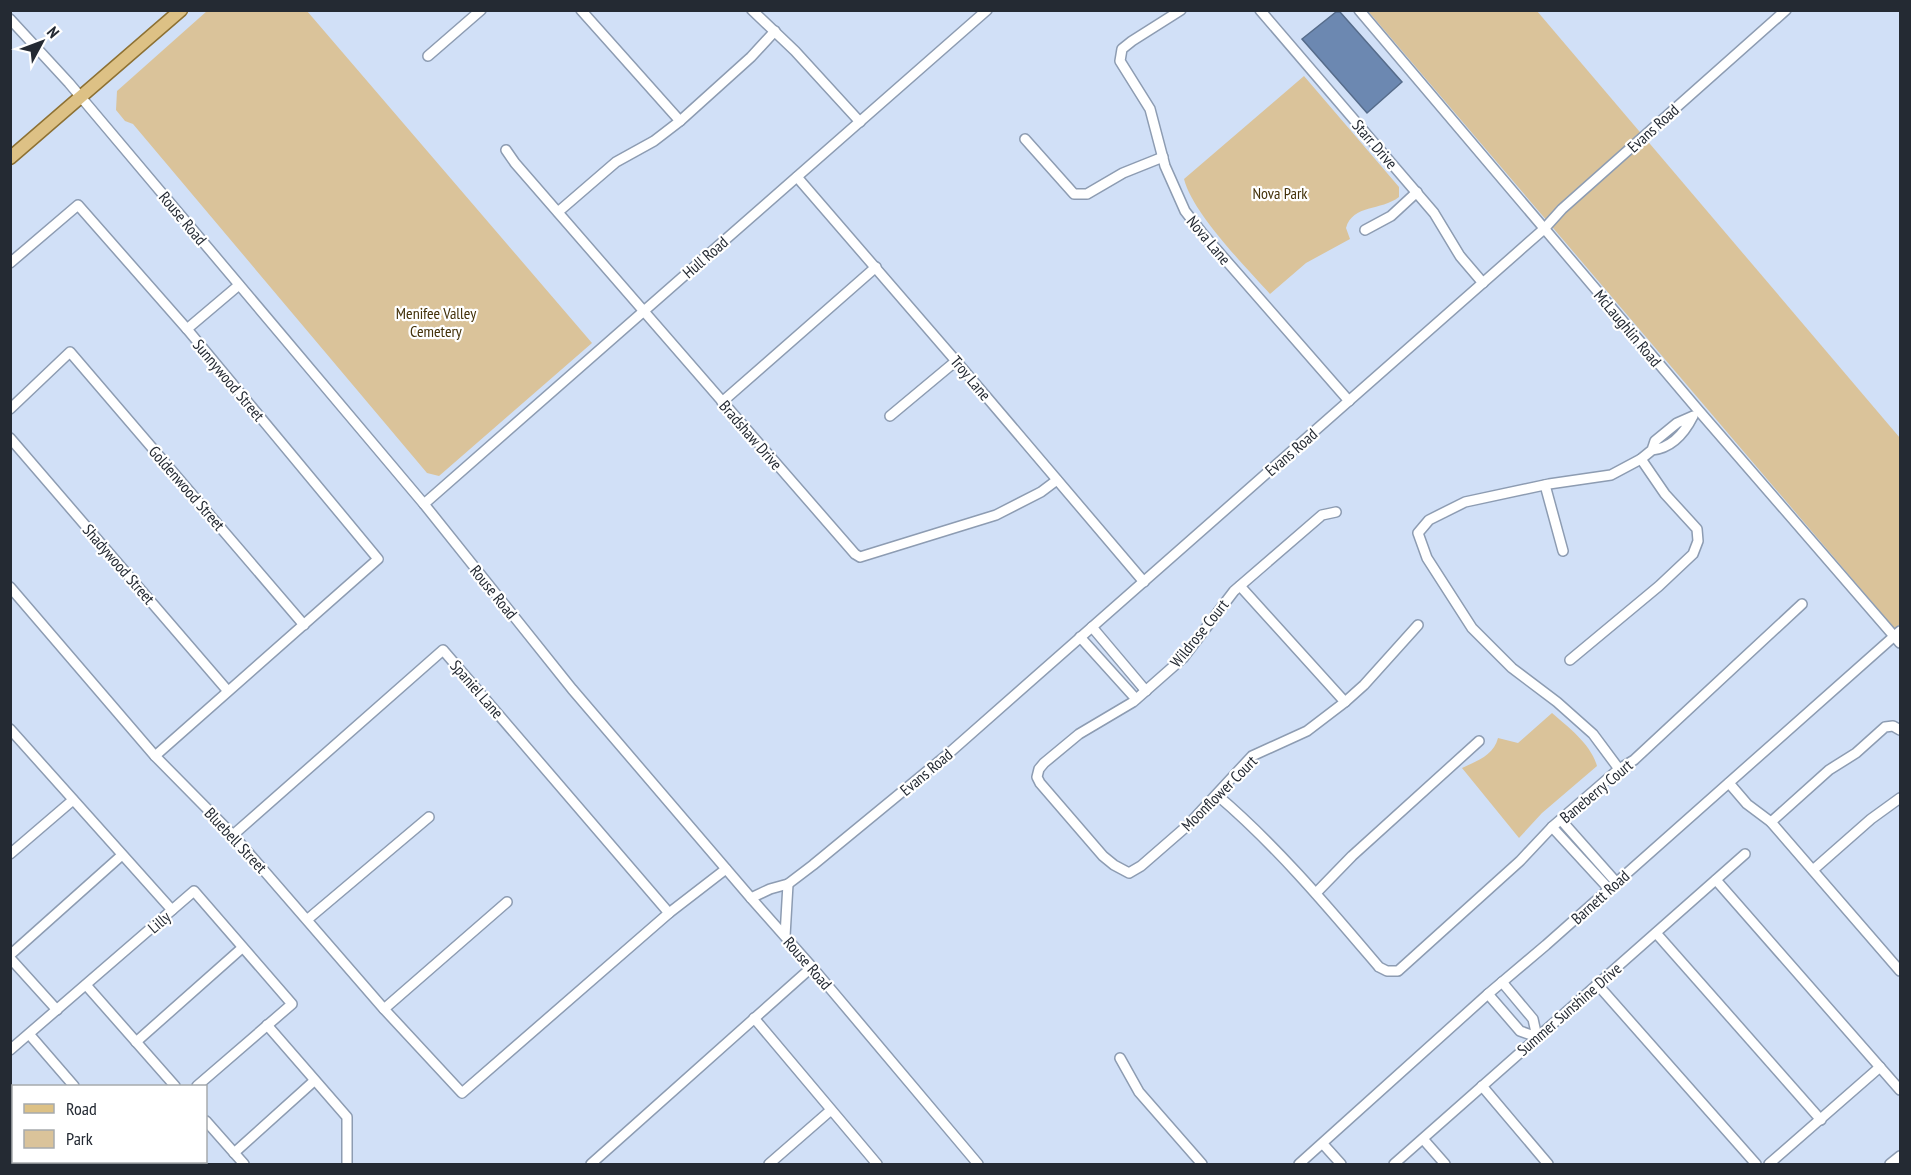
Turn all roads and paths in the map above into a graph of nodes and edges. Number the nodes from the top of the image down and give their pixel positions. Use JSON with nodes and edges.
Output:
{"nodes":[{"id":1,"x":181,"y":10,"type":"edge"},
{"id":2,"x":481,"y":10,"type":"edge"},
{"id":3,"x":581,"y":10,"type":"edge"},
{"id":4,"x":752,"y":10,"type":"edge"},
{"id":5,"x":987,"y":10,"type":"edge"},
{"id":6,"x":1181,"y":10,"type":"edge"},
{"id":7,"x":1260,"y":10,"type":"edge"},
{"id":8,"x":1359,"y":10,"type":"edge"},
{"id":9,"x":1786,"y":10,"type":"edge"},
{"id":10,"x":10,"y":19,"type":"edge"},
{"id":11,"x":775,"y":31,"type":"junction"},
{"id":12,"x":428,"y":56,"type":"dead end"},
{"id":13,"x":81,"y":97,"type":"junction"},
{"id":14,"x":680,"y":121,"type":"junction"},
{"id":15,"x":860,"y":122,"type":"junction"},
{"id":16,"x":1025,"y":139,"type":"dead end"},
{"id":17,"x":506,"y":150,"type":"dead end"},
{"id":18,"x":10,"y":158,"type":"edge"},
{"id":19,"x":1163,"y":158,"type":"junction"},
{"id":20,"x":797,"y":177,"type":"junction"},
{"id":21,"x":1417,"y":192,"type":"junction"},
{"id":22,"x":558,"y":212,"type":"junction"},
{"id":23,"x":1544,"y":229,"type":"junction"},
{"id":24,"x":1365,"y":230,"type":"dead end"},
{"id":25,"x":10,"y":263,"type":"edge"},
{"id":26,"x":876,"y":267,"type":"junction"},
{"id":27,"x":1483,"y":283,"type":"junction"},
{"id":28,"x":239,"y":285,"type":"junction"},
{"id":29,"x":643,"y":311,"type":"junction"},
{"id":30,"x":187,"y":329,"type":"junction"},
{"id":31,"x":956,"y":361,"type":"junction"},
{"id":32,"x":1348,"y":401,"type":"junction"},
{"id":33,"x":722,"y":402,"type":"junction"},
{"id":34,"x":10,"y":409,"type":"edge"},
{"id":35,"x":1696,"y":414,"type":"junction"},
{"id":36,"x":890,"y":416,"type":"dead end"},
{"id":37,"x":10,"y":438,"type":"edge"},
{"id":38,"x":1641,"y":459,"type":"junction"},
{"id":39,"x":1057,"y":480,"type":"junction"},
{"id":40,"x":1545,"y":485,"type":"junction"},
{"id":41,"x":424,"y":504,"type":"junction"},
{"id":42,"x":1336,"y":512,"type":"dead end"},
{"id":43,"x":1563,"y":551,"type":"dead end"},
{"id":44,"x":1144,"y":582,"type":"junction"},
{"id":45,"x":1240,"y":586,"type":"junction"},
{"id":46,"x":10,"y":587,"type":"edge"},
{"id":47,"x":1802,"y":604,"type":"dead end"},
{"id":48,"x":304,"y":625,"type":"junction"},
{"id":49,"x":1418,"y":625,"type":"dead end"},
{"id":50,"x":1092,"y":627,"type":"junction"},
{"id":51,"x":1899,"y":636,"type":"edge"},
{"id":52,"x":1080,"y":637,"type":"junction"},
{"id":53,"x":1570,"y":660,"type":"dead end"},
{"id":54,"x":227,"y":690,"type":"junction"},
{"id":55,"x":1146,"y":691,"type":"junction"},
{"id":56,"x":1136,"y":699,"type":"junction"},
{"id":57,"x":1345,"y":702,"type":"junction"},
{"id":58,"x":10,"y":729,"type":"edge"},
{"id":59,"x":1900,"y":730,"type":"edge"},
{"id":60,"x":1479,"y":741,"type":"dead end"},
{"id":61,"x":155,"y":756,"type":"junction"},
{"id":62,"x":1619,"y":769,"type":"junction"},
{"id":63,"x":1729,"y":783,"type":"junction"},
{"id":64,"x":1217,"y":795,"type":"junction"},
{"id":65,"x":1900,"y":798,"type":"edge"},
{"id":66,"x":73,"y":800,"type":"junction"},
{"id":67,"x":429,"y":817,"type":"dead end"},
{"id":68,"x":1561,"y":820,"type":"junction"},
{"id":69,"x":1771,"y":822,"type":"junction"},
{"id":70,"x":1552,"y":827,"type":"junction"},
{"id":71,"x":233,"y":835,"type":"junction"},
{"id":72,"x":12,"y":851,"type":"edge"},
{"id":73,"x":1745,"y":854,"type":"dead end"},
{"id":74,"x":122,"y":855,"type":"junction"},
{"id":75,"x":726,"y":869,"type":"junction"},
{"id":76,"x":1813,"y":870,"type":"junction"},
{"id":77,"x":1129,"y":873,"type":"joint"},
{"id":78,"x":1716,"y":880,"type":"junction"},
{"id":79,"x":788,"y":884,"type":"junction"},
{"id":80,"x":1613,"y":886,"type":"junction"},
{"id":81,"x":1316,"y":893,"type":"junction"},
{"id":82,"x":751,"y":898,"type":"junction"},
{"id":83,"x":507,"y":902,"type":"dead end"},
{"id":84,"x":172,"y":910,"type":"junction"},
{"id":85,"x":669,"y":913,"type":"junction"},
{"id":86,"x":308,"y":920,"type":"junction"},
{"id":87,"x":1656,"y":933,"type":"junction"},
{"id":88,"x":785,"y":936,"type":"junction"},
{"id":89,"x":242,"y":948,"type":"junction"},
{"id":90,"x":10,"y":956,"type":"edge"},
{"id":91,"x":812,"y":967,"type":"junction"},
{"id":92,"x":1900,"y":971,"type":"edge"},
{"id":93,"x":1502,"y":982,"type":"junction"},
{"id":94,"x":1597,"y":984,"type":"junction"},
{"id":95,"x":86,"y":985,"type":"junction"},
{"id":96,"x":1488,"y":994,"type":"junction"},
{"id":97,"x":384,"y":1009,"type":"junction"},
{"id":98,"x":57,"y":1010,"type":"junction"},
{"id":99,"x":754,"y":1018,"type":"junction"},
{"id":100,"x":267,"y":1025,"type":"junction"},
{"id":101,"x":29,"y":1034,"type":"junction"},
{"id":102,"x":1537,"y":1037,"type":"junction"},
{"id":103,"x":136,"y":1042,"type":"junction"},
{"id":104,"x":10,"y":1050,"type":"edge"},
{"id":105,"x":1120,"y":1058,"type":"dead end"},
{"id":106,"x":1880,"y":1067,"type":"junction"},
{"id":107,"x":314,"y":1081,"type":"junction"},
{"id":108,"x":73,"y":1085,"type":"edge"},
{"id":109,"x":174,"y":1085,"type":"edge"},
{"id":110,"x":198,"y":1085,"type":"edge"},
{"id":111,"x":1482,"y":1086,"type":"junction"},
{"id":112,"x":1900,"y":1090,"type":"edge"},
{"id":113,"x":831,"y":1110,"type":"junction"},
{"id":114,"x":1821,"y":1120,"type":"junction"},
{"id":115,"x":207,"y":1122,"type":"edge"},
{"id":116,"x":1423,"y":1139,"type":"junction"},
{"id":117,"x":1323,"y":1144,"type":"junction"},
{"id":118,"x":234,"y":1153,"type":"junction"},
{"id":119,"x":1900,"y":1156,"type":"edge"},
{"id":120,"x":244,"y":1164,"type":"edge"},
{"id":121,"x":347,"y":1164,"type":"edge"},
{"id":122,"x":591,"y":1164,"type":"edge"},
{"id":123,"x":769,"y":1164,"type":"edge"},
{"id":124,"x":877,"y":1164,"type":"edge"},
{"id":125,"x":978,"y":1164,"type":"edge"},
{"id":126,"x":1202,"y":1164,"type":"edge"},
{"id":127,"x":1299,"y":1164,"type":"edge"},
{"id":128,"x":1341,"y":1164,"type":"edge"},
{"id":129,"x":1394,"y":1164,"type":"edge"},
{"id":130,"x":1445,"y":1164,"type":"edge"},
{"id":131,"x":1548,"y":1164,"type":"edge"},
{"id":132,"x":1756,"y":1164,"type":"edge"},
{"id":133,"x":1770,"y":1164,"type":"edge"},
{"id":134,"x":1890,"y":1164,"type":"edge"}],
"edges":[{"from":1,"to":13,"type":"main road"},
{"from":2,"to":12,"type":"street"},
{"from":3,"to":14,"type":"street"},
{"from":4,"to":11,"type":"street"},
{"from":5,"to":15,"type":"street","name":"Hull Road"},
{"from":6,"to":19,"type":"street","name":"Nova Lane"},
{"from":7,"to":21,"type":"street","name":"Starr Drive"},
{"from":8,"to":23,"type":"street","name":"McLaughlin Road"},
{"from":9,"to":23,"type":"street","name":"Evans Road"},
{"from":10,"to":13,"type":"street","name":"Rouse Road"},
{"from":11,"to":14,"type":"street"},
{"from":11,"to":15,"type":"street"},
{"from":13,"to":18,"type":"main road"},
{"from":13,"to":28,"type":"street","name":"Rouse Road"},
{"from":14,"to":22,"type":"street"},
{"from":15,"to":20,"type":"street","name":"Hull Road"},
{"from":16,"to":19,"type":"street"},
{"from":17,"to":22,"type":"street","name":"Bradshaw Drive"},
{"from":19,"to":32,"type":"street","name":"Nova Lane"},
{"from":20,"to":26,"type":"street","name":"Troy Lane"},
{"from":20,"to":29,"type":"street","name":"Hull Road"},
{"from":21,"to":24,"type":"street"},
{"from":21,"to":27,"type":"street","name":"Starr Drive"},
{"from":22,"to":29,"type":"street","name":"Bradshaw Drive"},
{"from":23,"to":27,"type":"street","name":"Evans Road"},
{"from":23,"to":35,"type":"street","name":"McLaughlin Road"},
{"from":25,"to":30,"type":"street","name":"Sunnywood Street"},
{"from":26,"to":31,"type":"street","name":"Troy Lane"},
{"from":26,"to":33,"type":"street"},
{"from":27,"to":32,"type":"street","name":"Evans Road"},
{"from":28,"to":30,"type":"street"},
{"from":28,"to":41,"type":"street","name":"Rouse Road"},
{"from":29,"to":33,"type":"street","name":"Bradshaw Drive"},
{"from":29,"to":41,"type":"street","name":"Hull Road"},
{"from":30,"to":48,"type":"street","name":"Sunnywood Street"},
{"from":31,"to":36,"type":"street"},
{"from":31,"to":39,"type":"street","name":"Troy Lane"},
{"from":32,"to":44,"type":"street","name":"Evans Road"},
{"from":33,"to":39,"type":"street","name":"Bradshaw Drive"},
{"from":34,"to":48,"type":"street","name":"Goldenwood Street"},
{"from":35,"to":38,"type":"street"},
{"from":35,"to":51,"type":"street","name":"McLaughlin Road"},
{"from":37,"to":54,"type":"street","name":"Shadywood Street"},
{"from":38,"to":40,"type":"street"},
{"from":38,"to":53,"type":"street"},
{"from":39,"to":44,"type":"street","name":"Troy Lane"},
{"from":40,"to":43,"type":"street"},
{"from":40,"to":62,"type":"street"},
{"from":41,"to":75,"type":"street","name":"Rouse Road"},
{"from":42,"to":45,"type":"street","name":"Wildrose Court"},
{"from":44,"to":50,"type":"street","name":"Evans Road"},
{"from":45,"to":55,"type":"street","name":"Wildrose Court"},
{"from":45,"to":57,"type":"street"},
{"from":46,"to":61,"type":"street","name":"Bluebell Street"},
{"from":47,"to":62,"type":"street","name":"Baneberry Court"},
{"from":48,"to":54,"type":"street"},
{"from":49,"to":57,"type":"street","name":"Moonflower Court"},
{"from":50,"to":52,"type":"street","name":"Evans Road"},
{"from":50,"to":55,"type":"street"},
{"from":51,"to":63,"type":"street","name":"Barnett Road"},
{"from":52,"to":56,"type":"street"},
{"from":52,"to":79,"type":"street","name":"Evans Road"},
{"from":54,"to":61,"type":"street"},
{"from":55,"to":56,"type":"street","name":"Wildrose Court"},
{"from":56,"to":77,"type":"street","name":"Wildrose Court"},
{"from":57,"to":64,"type":"street","name":"Moonflower Court"},
{"from":58,"to":66,"type":"street"},
{"from":59,"to":69,"type":"street"},
{"from":60,"to":81,"type":"street"},
{"from":61,"to":71,"type":"street","name":"Bluebell Street"},
{"from":62,"to":68,"type":"street","name":"Baneberry Court"},
{"from":63,"to":69,"type":"street"},
{"from":63,"to":80,"type":"street","name":"Barnett Road"},
{"from":64,"to":77,"type":"street","name":"Moonflower Court"},
{"from":64,"to":81,"type":"street"},
{"from":65,"to":76,"type":"street"},
{"from":66,"to":72,"type":"street"},
{"from":66,"to":74,"type":"street"},
{"from":67,"to":86,"type":"street"},
{"from":68,"to":70,"type":"street","name":"Baneberry Court"},
{"from":68,"to":80,"type":"street"},
{"from":69,"to":76,"type":"street"},
{"from":70,"to":80,"type":"street"},
{"from":70,"to":81,"type":"street","name":"Baneberry Court"},
{"from":71,"to":85,"type":"street","name":"Spaniel Lane"},
{"from":71,"to":86,"type":"street","name":"Bluebell Street"},
{"from":73,"to":78,"type":"street","name":"Summer Sunshine Drive"},
{"from":74,"to":84,"type":"street"},
{"from":74,"to":90,"type":"street"},
{"from":75,"to":82,"type":"street","name":"Rouse Road"},
{"from":75,"to":85,"type":"street"},
{"from":76,"to":92,"type":"street"},
{"from":78,"to":87,"type":"street","name":"Summer Sunshine Drive"},
{"from":78,"to":106,"type":"street"},
{"from":79,"to":82,"type":"street","name":"Evans Road"},
{"from":79,"to":88,"type":"street"},
{"from":80,"to":93,"type":"street","name":"Barnett Road"},
{"from":82,"to":88,"type":"street","name":"Rouse Road"},
{"from":83,"to":97,"type":"street"},
{"from":84,"to":89,"type":"street","name":"Lilly"},
{"from":84,"to":95,"type":"street","name":"Lilly"},
{"from":85,"to":97,"type":"street","name":"Bluebell Street"},
{"from":86,"to":97,"type":"street","name":"Bluebell Street"},
{"from":87,"to":94,"type":"street","name":"Summer Sunshine Drive"},
{"from":87,"to":114,"type":"street"},
{"from":88,"to":91,"type":"street","name":"Rouse Road"},
{"from":89,"to":100,"type":"street","name":"Lilly"},
{"from":89,"to":103,"type":"street"},
{"from":90,"to":98,"type":"street"},
{"from":91,"to":99,"type":"street"},
{"from":91,"to":125,"type":"street","name":"Rouse Road"},
{"from":93,"to":96,"type":"street","name":"Barnett Road"},
{"from":93,"to":102,"type":"street"},
{"from":94,"to":102,"type":"street","name":"Summer Sunshine Drive"},
{"from":94,"to":132,"type":"street"},
{"from":95,"to":98,"type":"street","name":"Lilly"},
{"from":95,"to":103,"type":"street"},
{"from":96,"to":102,"type":"street"},
{"from":96,"to":117,"type":"street","name":"Barnett Road"},
{"from":98,"to":101,"type":"street","name":"Lilly"},
{"from":99,"to":113,"type":"street"},
{"from":99,"to":122,"type":"street"},
{"from":100,"to":107,"type":"street"},
{"from":100,"to":110,"type":"street"},
{"from":101,"to":104,"type":"street","name":"Lilly"},
{"from":101,"to":108,"type":"street"},
{"from":102,"to":111,"type":"street","name":"Summer Sunshine Drive"},
{"from":103,"to":109,"type":"street"},
{"from":105,"to":126,"type":"street"},
{"from":106,"to":112,"type":"street"},
{"from":106,"to":114,"type":"street"},
{"from":107,"to":118,"type":"street"},
{"from":107,"to":121,"type":"street"},
{"from":111,"to":116,"type":"street","name":"Summer Sunshine Drive"},
{"from":111,"to":131,"type":"street"},
{"from":113,"to":123,"type":"street"},
{"from":113,"to":124,"type":"street"},
{"from":114,"to":133,"type":"street"},
{"from":115,"to":118,"type":"street"},
{"from":116,"to":129,"type":"street","name":"Summer Sunshine Drive"},
{"from":116,"to":130,"type":"street"},
{"from":117,"to":127,"type":"street","name":"Barnett Road"},
{"from":117,"to":128,"type":"street"},
{"from":118,"to":120,"type":"street"},
{"from":119,"to":134,"type":"street"}]}
